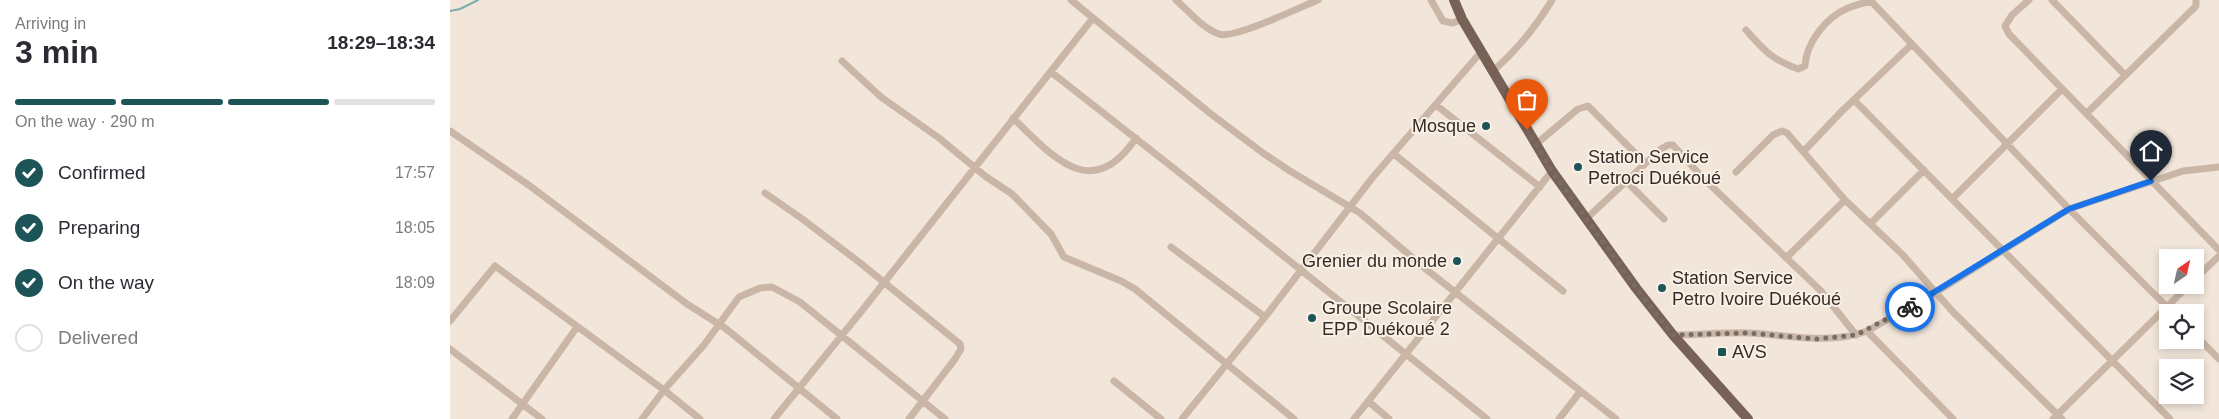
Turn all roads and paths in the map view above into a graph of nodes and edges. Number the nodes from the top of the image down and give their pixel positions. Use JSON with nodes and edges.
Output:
{"nodes":[{"id":1,"x":1071,"y":0,"type":"edge"},
{"id":2,"x":1176,"y":0,"type":"edge"},
{"id":3,"x":1318,"y":0,"type":"edge"},
{"id":4,"x":1431,"y":0,"type":"edge"},
{"id":5,"x":1454,"y":0,"type":"edge"},
{"id":6,"x":1552,"y":0,"type":"edge"},
{"id":7,"x":1870,"y":0,"type":"edge"},
{"id":8,"x":2029,"y":0,"type":"edge"},
{"id":9,"x":2052,"y":0,"type":"edge"},
{"id":10,"x":2196,"y":0,"type":"edge"},
{"id":11,"x":1093,"y":18,"type":"junction"},
{"id":12,"x":1462,"y":19,"type":"junction"},
{"id":13,"x":1746,"y":30,"type":"dead end"},
{"id":14,"x":1911,"y":45,"type":"junction"},
{"id":15,"x":1481,"y":52,"type":"junction"},
{"id":16,"x":842,"y":61,"type":"dead end"},
{"id":17,"x":1493,"y":71,"type":"junction"},
{"id":18,"x":1051,"y":72,"type":"junction"},
{"id":19,"x":2125,"y":75,"type":"junction"},
{"id":20,"x":2062,"y":89,"type":"junction"},
{"id":21,"x":1854,"y":100,"type":"junction"},
{"id":22,"x":1436,"y":105,"type":"junction"},
{"id":23,"x":2087,"y":113,"type":"junction"},
{"id":24,"x":1013,"y":118,"type":"junction"},
{"id":25,"x":450,"y":130,"type":"edge"},
{"id":26,"x":1136,"y":138,"type":"junction"},
{"id":27,"x":2007,"y":143,"type":"junction"},
{"id":28,"x":1536,"y":144,"type":"junction"},
{"id":29,"x":1804,"y":151,"type":"junction"},
{"id":30,"x":1394,"y":154,"type":"junction"},
{"id":31,"x":1645,"y":163,"type":"junction"},
{"id":32,"x":2219,"y":167,"type":"edge"},
{"id":33,"x":974,"y":168,"type":"junction"},
{"id":34,"x":1924,"y":170,"type":"junction"},
{"id":35,"x":1552,"y":171,"type":"junction"},
{"id":36,"x":1736,"y":172,"type":"dead end"},
{"id":37,"x":2151,"y":181,"type":"junction"},
{"id":38,"x":1627,"y":182,"type":"junction"},
{"id":39,"x":1540,"y":187,"type":"junction"},
{"id":40,"x":765,"y":192,"type":"dead end"},
{"id":41,"x":1952,"y":199,"type":"junction"},
{"id":42,"x":1846,"y":200,"type":"junction"},
{"id":43,"x":1350,"y":206,"type":"junction"},
{"id":44,"x":2069,"y":209,"type":"junction"},
{"id":45,"x":1588,"y":218,"type":"junction"},
{"id":46,"x":1664,"y":219,"type":"dead end"},
{"id":47,"x":1872,"y":223,"type":"junction"},
{"id":48,"x":1497,"y":239,"type":"junction"},
{"id":49,"x":1170,"y":246,"type":"dead end"},
{"id":50,"x":2219,"y":250,"type":"edge"},
{"id":51,"x":2004,"y":251,"type":"junction"},
{"id":52,"x":2219,"y":256,"type":"edge"},
{"id":53,"x":1786,"y":258,"type":"junction"},
{"id":54,"x":1300,"y":271,"type":"junction"},
{"id":55,"x":2204,"y":271,"type":"edge"},
{"id":56,"x":883,"y":282,"type":"junction"},
{"id":57,"x":1454,"y":291,"type":"junction"},
{"id":58,"x":1562,"y":291,"type":"dead end"},
{"id":59,"x":1935,"y":293,"type":"junction"},
{"id":60,"x":2182,"y":294,"type":"edge"},
{"id":61,"x":2163,"y":304,"type":"edge"},
{"id":62,"x":2174,"y":304,"type":"edge"},
{"id":63,"x":1265,"y":317,"type":"junction"},
{"id":64,"x":2159,"y":319,"type":"edge"},
{"id":65,"x":450,"y":321,"type":"edge"},
{"id":66,"x":718,"y":324,"type":"junction"},
{"id":67,"x":577,"y":327,"type":"junction"},
{"id":68,"x":1867,"y":331,"type":"junction"},
{"id":69,"x":841,"y":335,"type":"junction"},
{"id":70,"x":1673,"y":335,"type":"junction"},
{"id":71,"x":1856,"y":335,"type":"junction"},
{"id":72,"x":2204,"y":344,"type":"edge"},
{"id":73,"x":450,"y":349,"type":"edge"},
{"id":74,"x":1405,"y":354,"type":"junction"},
{"id":75,"x":2219,"y":359,"type":"edge"},
{"id":76,"x":2112,"y":361,"type":"junction"},
{"id":77,"x":1226,"y":364,"type":"junction"},
{"id":78,"x":1114,"y":381,"type":"dead end"},
{"id":79,"x":798,"y":388,"type":"junction"},
{"id":80,"x":664,"y":390,"type":"junction"},
{"id":81,"x":1580,"y":392,"type":"junction"},
{"id":82,"x":1368,"y":401,"type":"junction"},
{"id":83,"x":922,"y":402,"type":"junction"},
{"id":84,"x":523,"y":404,"type":"junction"},
{"id":85,"x":2057,"y":417,"type":"edge"},
{"id":86,"x":512,"y":419,"type":"edge"},
{"id":87,"x":542,"y":419,"type":"edge"},
{"id":88,"x":642,"y":419,"type":"edge"},
{"id":89,"x":700,"y":419,"type":"edge"},
{"id":90,"x":774,"y":419,"type":"edge"},
{"id":91,"x":837,"y":419,"type":"edge"},
{"id":92,"x":909,"y":419,"type":"edge"},
{"id":93,"x":945,"y":419,"type":"edge"},
{"id":94,"x":1161,"y":419,"type":"edge"},
{"id":95,"x":1182,"y":419,"type":"edge"},
{"id":96,"x":1294,"y":419,"type":"edge"},
{"id":97,"x":1354,"y":419,"type":"edge"},
{"id":98,"x":1389,"y":419,"type":"edge"},
{"id":99,"x":1487,"y":419,"type":"edge"},
{"id":100,"x":1559,"y":419,"type":"edge"},
{"id":101,"x":1616,"y":419,"type":"edge"},
{"id":102,"x":1748,"y":419,"type":"edge"},
{"id":103,"x":1953,"y":419,"type":"edge"},
{"id":104,"x":2170,"y":419,"type":"edge"}],
"edges":[{"from":1,"to":11,"type":"street"},
{"from":2,"to":3,"type":"street"},
{"from":4,"to":12,"type":"street"},
{"from":5,"to":12,"type":"main road"},
{"from":6,"to":17,"type":"street"},
{"from":7,"to":13,"type":"street"},
{"from":7,"to":14,"type":"street"},
{"from":8,"to":20,"type":"street"},
{"from":9,"to":19,"type":"street"},
{"from":10,"to":19,"type":"street"},
{"from":11,"to":18,"type":"street"},
{"from":11,"to":43,"type":"street"},
{"from":12,"to":15,"type":"main road"},
{"from":14,"to":21,"type":"street"},
{"from":14,"to":27,"type":"street"},
{"from":15,"to":17,"type":"main road"},
{"from":15,"to":22,"type":"street"},
{"from":16,"to":33,"type":"street"},
{"from":17,"to":28,"type":"main road"},
{"from":18,"to":24,"type":"street"},
{"from":18,"to":26,"type":"street"},
{"from":19,"to":23,"type":"street"},
{"from":20,"to":23,"type":"street"},
{"from":20,"to":27,"type":"street"},
{"from":21,"to":29,"type":"street"},
{"from":21,"to":34,"type":"street"},
{"from":22,"to":30,"type":"street"},
{"from":22,"to":39,"type":"street"},
{"from":23,"to":37,"type":"street"},
{"from":24,"to":26,"type":"street"},
{"from":24,"to":33,"type":"street"},
{"from":25,"to":66,"type":"street"},
{"from":26,"to":54,"type":"street"},
{"from":27,"to":41,"type":"street"},
{"from":27,"to":44,"type":"street"},
{"from":28,"to":31,"type":"street"},
{"from":28,"to":35,"type":"main road"},
{"from":29,"to":36,"type":"street"},
{"from":29,"to":42,"type":"street"},
{"from":30,"to":43,"type":"street"},
{"from":30,"to":48,"type":"street"},
{"from":31,"to":38,"type":"street"},
{"from":31,"to":53,"type":"street"},
{"from":32,"to":37,"type":"street"},
{"from":33,"to":56,"type":"street"},
{"from":33,"to":77,"type":"street"},
{"from":34,"to":41,"type":"street"},
{"from":34,"to":47,"type":"street"},
{"from":35,"to":39,"type":"street"},
{"from":35,"to":45,"type":"main road"},
{"from":37,"to":44,"type":"street"},
{"from":37,"to":50,"type":"street"},
{"from":38,"to":45,"type":"street"},
{"from":38,"to":46,"type":"street"},
{"from":39,"to":48,"type":"street"},
{"from":40,"to":56,"type":"street"},
{"from":41,"to":51,"type":"street"},
{"from":42,"to":47,"type":"street"},
{"from":42,"to":53,"type":"street"},
{"from":43,"to":54,"type":"street"},
{"from":43,"to":57,"type":"street"},
{"from":44,"to":51,"type":"street"},
{"from":44,"to":61,"type":"street"},
{"from":45,"to":70,"type":"main road"},
{"from":47,"to":59,"type":"street"},
{"from":48,"to":57,"type":"street"},
{"from":48,"to":58,"type":"street"},
{"from":49,"to":63,"type":"street"},
{"from":51,"to":59,"type":"street"},
{"from":51,"to":76,"type":"street"},
{"from":52,"to":55,"type":"street"},
{"from":53,"to":71,"type":"street"},
{"from":54,"to":63,"type":"street"},
{"from":54,"to":74,"type":"street"},
{"from":56,"to":69,"type":"street"},
{"from":56,"to":83,"type":"street"},
{"from":57,"to":74,"type":"street"},
{"from":57,"to":81,"type":"street"},
{"from":59,"to":68,"type":"street"},
{"from":59,"to":85,"type":"street"},
{"from":60,"to":62,"type":"street"},
{"from":63,"to":77,"type":"street"},
{"from":64,"to":76,"type":"street"},
{"from":65,"to":67,"type":"street"},
{"from":66,"to":69,"type":"street"},
{"from":66,"to":79,"type":"street"},
{"from":66,"to":80,"type":"street"},
{"from":67,"to":80,"type":"street"},
{"from":67,"to":84,"type":"street"},
{"from":68,"to":71,"type":"street"},
{"from":68,"to":103,"type":"street"},
{"from":69,"to":79,"type":"street"},
{"from":69,"to":83,"type":"street"},
{"from":70,"to":71,"type":"street"},
{"from":70,"to":102,"type":"main road"},
{"from":72,"to":75,"type":"street"},
{"from":73,"to":84,"type":"street"},
{"from":74,"to":82,"type":"street"},
{"from":74,"to":99,"type":"street"},
{"from":76,"to":85,"type":"street"},
{"from":76,"to":104,"type":"street"},
{"from":77,"to":95,"type":"street"},
{"from":77,"to":96,"type":"street"},
{"from":78,"to":94,"type":"street"},
{"from":79,"to":90,"type":"street"},
{"from":79,"to":91,"type":"street"},
{"from":80,"to":88,"type":"street"},
{"from":80,"to":89,"type":"street"},
{"from":81,"to":100,"type":"street"},
{"from":81,"to":101,"type":"street"},
{"from":82,"to":97,"type":"street"},
{"from":82,"to":98,"type":"street"},
{"from":83,"to":92,"type":"street"},
{"from":83,"to":93,"type":"street"},
{"from":84,"to":86,"type":"street"},
{"from":84,"to":87,"type":"street"}]}
